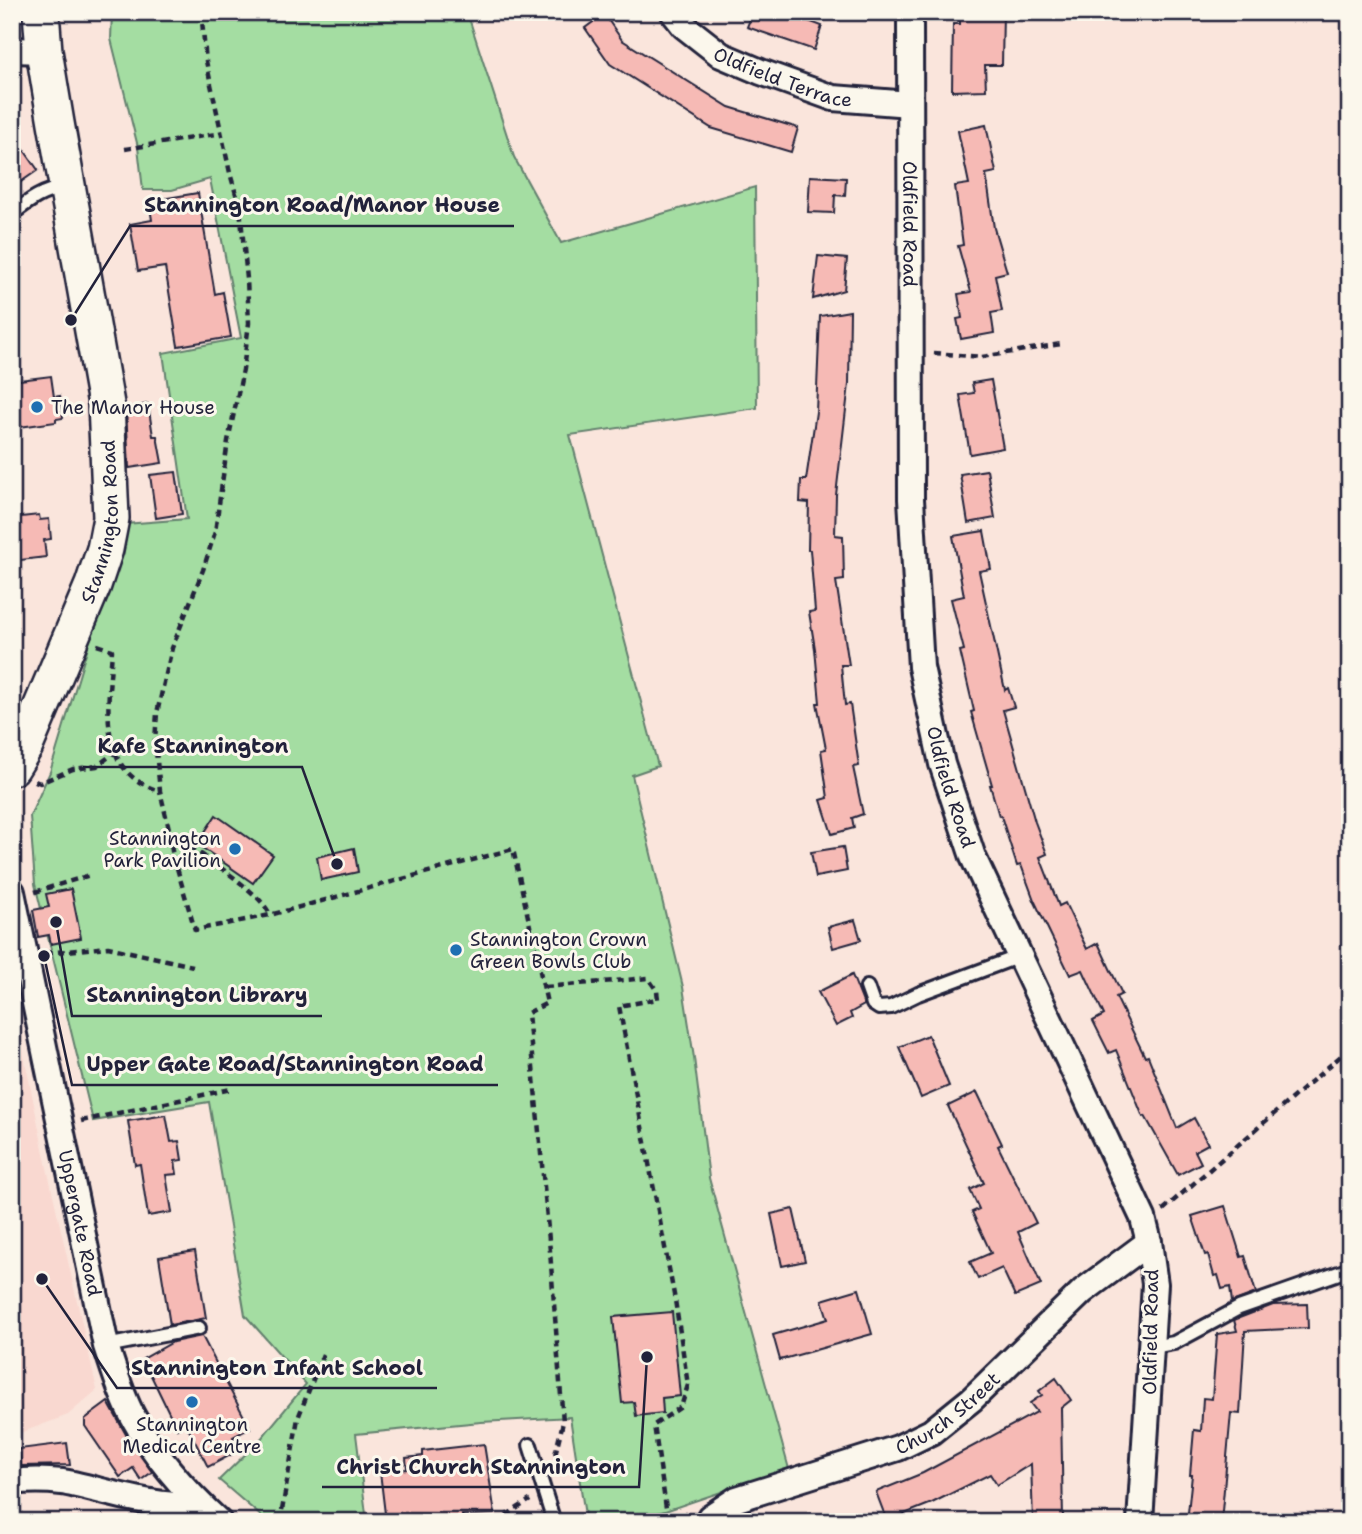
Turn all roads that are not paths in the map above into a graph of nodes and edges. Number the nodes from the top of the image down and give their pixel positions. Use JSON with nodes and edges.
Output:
{"nodes":[{"id":1,"x":41,"y":12,"type":"edge"},
{"id":2,"x":673,"y":12,"type":"edge"},
{"id":3,"x":910,"y":12,"type":"edge"},
{"id":4,"x":28,"y":50,"type":"edge"},
{"id":5,"x":909,"y":104,"type":"junction"},
{"id":6,"x":67,"y":187,"type":"junction"},
{"id":7,"x":12,"y":214,"type":"edge"},
{"id":8,"x":21,"y":773,"type":"edge"},
{"id":9,"x":13,"y":896,"type":"edge"},
{"id":10,"x":1020,"y":956,"type":"junction"},
{"id":11,"x":867,"y":987,"type":"dead end"},
{"id":12,"x":1146,"y":1230,"type":"junction"},
{"id":13,"x":1350,"y":1269,"type":"edge"},
{"id":14,"x":199,"y":1328,"type":"dead end"},
{"id":15,"x":106,"y":1346,"type":"junction"},
{"id":16,"x":1152,"y":1347,"type":"junction"},
{"id":17,"x":530,"y":1445,"type":"dead end"},
{"id":18,"x":12,"y":1482,"type":"edge"},
{"id":19,"x":196,"y":1501,"type":"junction"},
{"id":20,"x":219,"y":1522,"type":"edge"},
{"id":21,"x":554,"y":1522,"type":"edge"},
{"id":22,"x":707,"y":1522,"type":"edge"},
{"id":23,"x":1140,"y":1522,"type":"edge"}],
"edges":[{"from":1,"to":4,"type":"main road","name":"Stannington Road"},
{"from":2,"to":5,"type":"street","name":"Oldfield Terrace"},
{"from":3,"to":5,"type":"street","name":"Oldfield Road"},
{"from":4,"to":6,"type":"main road","name":"Stannington Road"},
{"from":5,"to":10,"type":"street","name":"Oldfield Road"},
{"from":6,"to":7,"type":"lane"},
{"from":6,"to":8,"type":"main road","name":"Stannington Road"},
{"from":9,"to":15,"type":"street","name":"Uppergate Road"},
{"from":10,"to":11,"type":"lane"},
{"from":10,"to":12,"type":"street","name":"Oldfield Road"},
{"from":12,"to":16,"type":"street","name":"Oldfield Road"},
{"from":12,"to":22,"type":"street","name":"Church Street"},
{"from":13,"to":16,"type":"lane"},
{"from":14,"to":15,"type":"lane"},
{"from":15,"to":19,"type":"street","name":"Uppergate Road"},
{"from":16,"to":23,"type":"street","name":"Oldfield Road"},
{"from":17,"to":21,"type":"lane"},
{"from":18,"to":19,"type":"street"},
{"from":19,"to":20,"type":"street","name":"Uppergate Road"}]}
